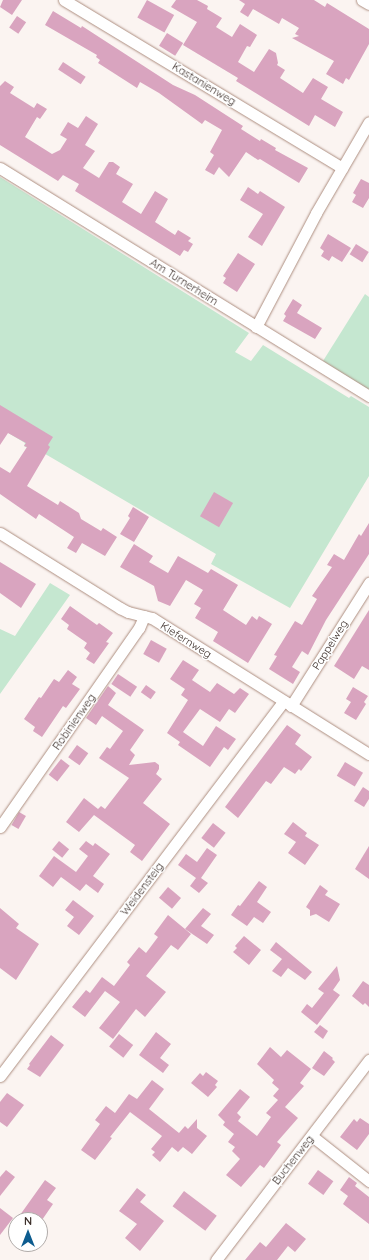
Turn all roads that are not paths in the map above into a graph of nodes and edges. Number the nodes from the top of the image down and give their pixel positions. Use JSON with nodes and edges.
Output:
{"nodes":[{"id":1,"x":64,"y":0,"type":"edge"},
{"id":2,"x":362,"y":0,"type":"edge"},
{"id":3,"x":369,"y":4,"type":"edge"},
{"id":4,"x":369,"y":122,"type":"edge"},
{"id":5,"x":0,"y":168,"type":"edge"},
{"id":6,"x":342,"y":168,"type":"junction"},
{"id":7,"x":256,"y":327,"type":"junction"},
{"id":8,"x":369,"y":396,"type":"edge"},
{"id":9,"x":0,"y":533,"type":"edge"},
{"id":10,"x":369,"y":583,"type":"edge"},
{"id":11,"x":144,"y":616,"type":"junction"},
{"id":12,"x":288,"y":704,"type":"junction"},
{"id":13,"x":369,"y":754,"type":"edge"},
{"id":14,"x":0,"y":827,"type":"edge"},
{"id":15,"x":369,"y":1060,"type":"edge"},
{"id":16,"x":0,"y":1076,"type":"edge"},
{"id":17,"x":312,"y":1136,"type":"junction"},
{"id":18,"x":369,"y":1181,"type":"edge"},
{"id":19,"x":216,"y":1260,"type":"edge"}],
"edges":[{"from":1,"to":6,"type":"street","name":"Kastanienweg"},
{"from":2,"to":3,"type":"street"},
{"from":4,"to":6,"type":"street"},
{"from":5,"to":7,"type":"street","name":"Am Turnerheim"},
{"from":6,"to":7,"type":"street"},
{"from":7,"to":8,"type":"street","name":"Am Turnerheim"},
{"from":9,"to":11,"type":"street","name":"Kiefernweg"},
{"from":10,"to":12,"type":"street","name":"Pappelweg"},
{"from":11,"to":12,"type":"street","name":"Kiefernweg"},
{"from":11,"to":14,"type":"street","name":"Robinienweg"},
{"from":12,"to":13,"type":"street","name":"Kiefernweg"},
{"from":12,"to":16,"type":"street","name":"Weidensteig"},
{"from":15,"to":17,"type":"street","name":"Buchenweg"},
{"from":17,"to":18,"type":"street"},
{"from":17,"to":19,"type":"street","name":"Buchenweg"}]}
